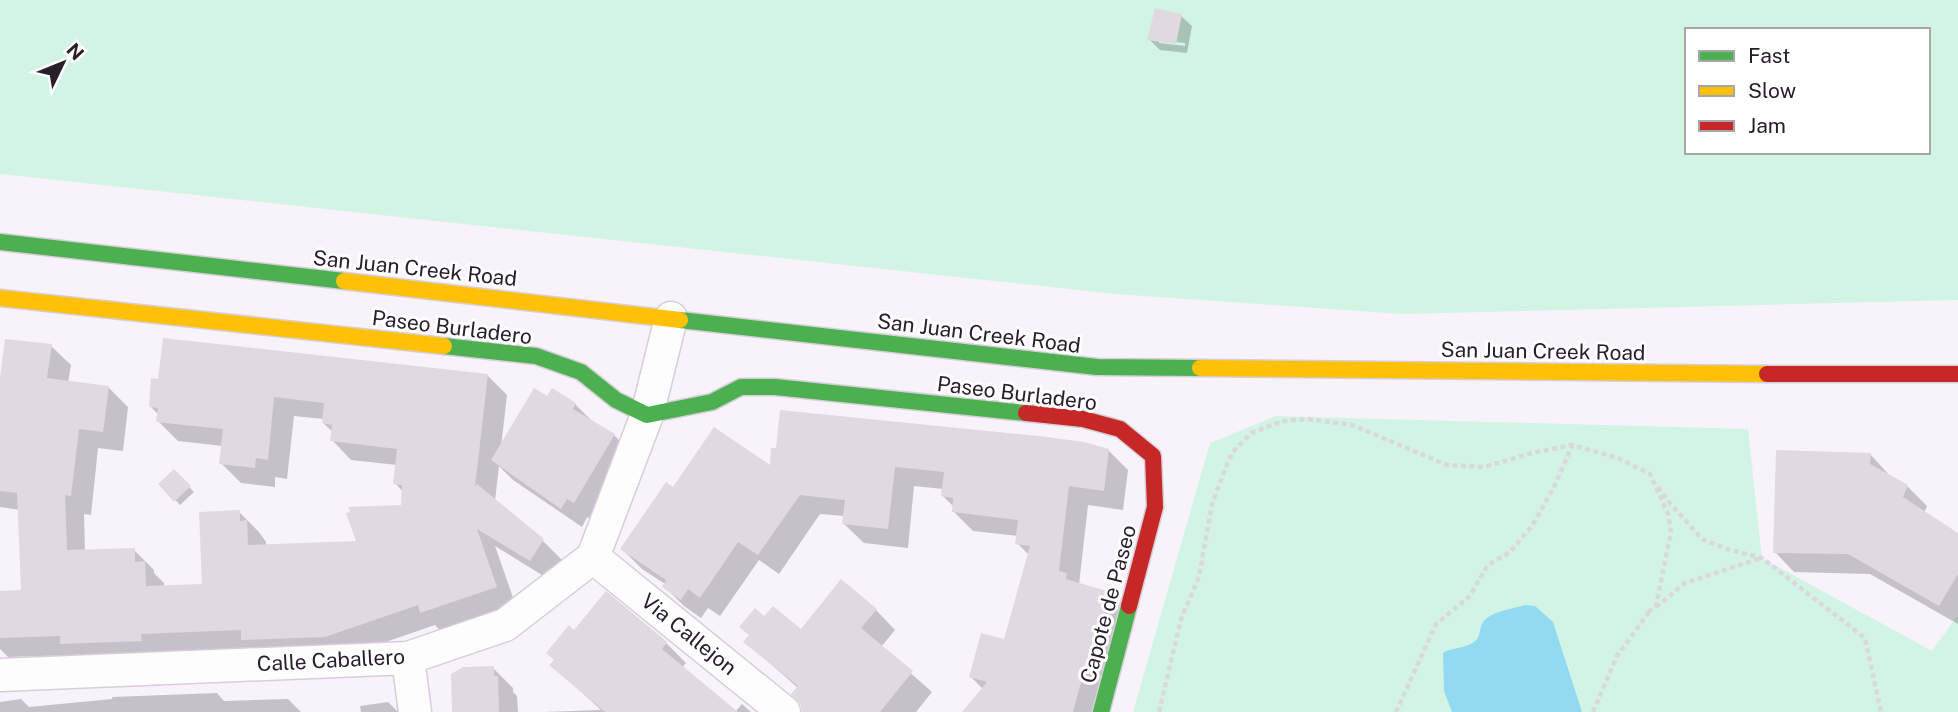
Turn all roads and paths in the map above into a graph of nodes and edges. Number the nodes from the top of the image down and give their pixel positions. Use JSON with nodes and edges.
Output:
{"nodes":[{"id":1,"x":0,"y":242,"type":"edge"},
{"id":2,"x":0,"y":298,"type":"edge"},
{"id":3,"x":671,"y":318,"type":"junction"},
{"id":4,"x":1958,"y":374,"type":"edge"},
{"id":5,"x":647,"y":415,"type":"junction"},
{"id":6,"x":1572,"y":445,"type":"junction"},
{"id":7,"x":1650,"y":474,"type":"junction"},
{"id":8,"x":1155,"y":507,"type":"joint"},
{"id":9,"x":593,"y":557,"type":"junction"},
{"id":10,"x":1762,"y":558,"type":"junction"},
{"id":11,"x":1656,"y":606,"type":"junction"},
{"id":12,"x":408,"y":658,"type":"junction"},
{"id":13,"x":0,"y":675,"type":"edge"},
{"id":14,"x":415,"y":712,"type":"edge"},
{"id":15,"x":785,"y":712,"type":"edge"},
{"id":16,"x":1101,"y":712,"type":"edge"},
{"id":17,"x":1159,"y":712,"type":"edge"},
{"id":18,"x":1396,"y":712,"type":"edge"},
{"id":19,"x":1593,"y":712,"type":"edge"},
{"id":20,"x":1881,"y":712,"type":"edge"}],
"edges":[{"from":1,"to":3,"type":"main road","name":"San Juan Creek Road"},
{"from":2,"to":5,"type":"main road","name":"Paseo Burladero"},
{"from":3,"to":4,"type":"main road","name":"San Juan Creek Road"},
{"from":3,"to":5,"type":"street"},
{"from":5,"to":8,"type":"main road","name":"Paseo Burladero"},
{"from":5,"to":9,"type":"street"},
{"from":6,"to":7,"type":"path"},
{"from":6,"to":17,"type":"path"},
{"from":6,"to":18,"type":"path"},
{"from":7,"to":10,"type":"path"},
{"from":7,"to":11,"type":"path"},
{"from":8,"to":16,"type":"main road","name":"Capote de Paseo"},
{"from":9,"to":12,"type":"street","name":"Calle Caballero"},
{"from":9,"to":15,"type":"street","name":"Via Callejon"},
{"from":10,"to":11,"type":"path"},
{"from":10,"to":20,"type":"path"},
{"from":11,"to":19,"type":"path"},
{"from":12,"to":13,"type":"street","name":"Calle Caballero"},
{"from":12,"to":14,"type":"street"}]}
